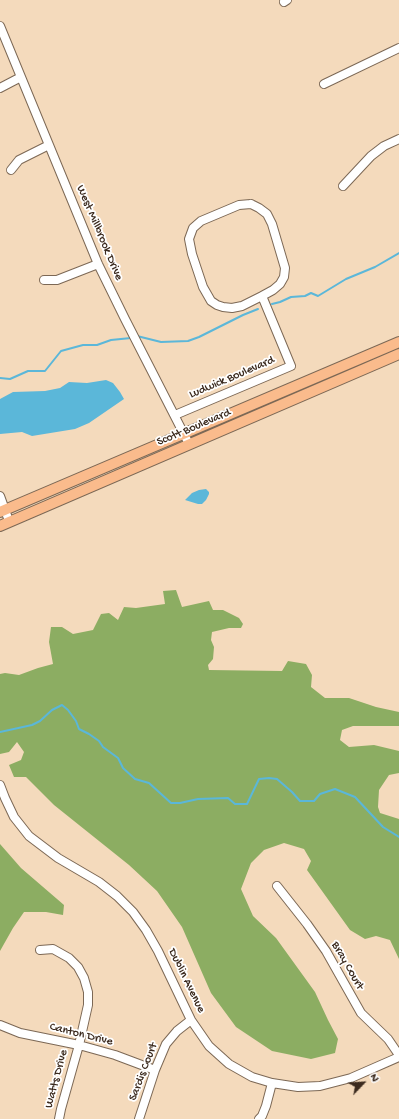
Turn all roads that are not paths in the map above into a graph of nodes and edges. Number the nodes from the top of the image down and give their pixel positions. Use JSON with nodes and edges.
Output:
{"nodes":[{"id":1,"x":0,"y":26,"type":"edge"},
{"id":2,"x":399,"y":48,"type":"edge"},
{"id":3,"x":21,"y":77,"type":"junction"},
{"id":4,"x":324,"y":84,"type":"dead end"},
{"id":5,"x":0,"y":88,"type":"edge"},
{"id":6,"x":399,"y":139,"type":"edge"},
{"id":7,"x":49,"y":145,"type":"junction"},
{"id":8,"x":11,"y":170,"type":"dead end"},
{"id":9,"x":343,"y":186,"type":"dead end"},
{"id":10,"x":98,"y":264,"type":"junction"},
{"id":11,"x":44,"y":280,"type":"dead end"},
{"id":12,"x":262,"y":296,"type":"junction"},
{"id":13,"x":399,"y":342,"type":"edge"},
{"id":14,"x":399,"y":354,"type":"edge"},
{"id":15,"x":175,"y":416,"type":"junction"},
{"id":16,"x":184,"y":433,"type":"junction"},
{"id":17,"x":190,"y":444,"type":"junction"},
{"id":18,"x":0,"y":496,"type":"edge"},
{"id":19,"x":3,"y":511,"type":"edge"},
{"id":20,"x":5,"y":524,"type":"edge"},
{"id":21,"x":0,"y":784,"type":"edge"},
{"id":22,"x":277,"y":886,"type":"dead end"},
{"id":23,"x":40,"y":950,"type":"dead end"},
{"id":24,"x":191,"y":1020,"type":"junction"},
{"id":25,"x":0,"y":1027,"type":"edge"},
{"id":26,"x":79,"y":1045,"type":"junction"},
{"id":27,"x":399,"y":1056,"type":"edge"},
{"id":28,"x":155,"y":1070,"type":"junction"},
{"id":29,"x":272,"y":1083,"type":"junction"},
{"id":30,"x":59,"y":1119,"type":"edge"},
{"id":31,"x":139,"y":1119,"type":"edge"},
{"id":32,"x":259,"y":1119,"type":"edge"}],
"edges":[{"from":1,"to":3,"type":"street","name":"West Millbrook Drive"},
{"from":2,"to":4,"type":"street"},
{"from":3,"to":5,"type":"street"},
{"from":3,"to":7,"type":"street","name":"West Millbrook Drive"},
{"from":6,"to":9,"type":"street"},
{"from":7,"to":8,"type":"street"},
{"from":7,"to":10,"type":"street","name":"West Millbrook Drive"},
{"from":10,"to":11,"type":"street"},
{"from":10,"to":15,"type":"street","name":"West Millbrook Drive"},
{"from":12,"to":12,"type":"street"},
{"from":12,"to":15,"type":"street","name":"Ludwick Boulevard"},
{"from":13,"to":16,"type":"main road","name":"Scott Boulevard"},
{"from":14,"to":17,"type":"main road","name":"Scott Boulevard"},
{"from":15,"to":16,"type":"street","name":"West Millbrook Drive"},
{"from":16,"to":17,"type":"street","name":"West Millbrook Drive"},
{"from":16,"to":19,"type":"main road","name":"Scott Boulevard"},
{"from":17,"to":20,"type":"main road","name":"Scott Boulevard"},
{"from":18,"to":19,"type":"street"},
{"from":19,"to":20,"type":"street"},
{"from":21,"to":24,"type":"street","name":"Dublin Avenue"},
{"from":22,"to":27,"type":"street","name":"Bray Court"},
{"from":23,"to":26,"type":"street","name":"Watts Drive"},
{"from":24,"to":28,"type":"street","name":"Sardis Court"},
{"from":24,"to":29,"type":"street","name":"Dublin Avenue"},
{"from":25,"to":26,"type":"street","name":"Canton Drive"},
{"from":26,"to":28,"type":"street","name":"Canton Drive"},
{"from":26,"to":30,"type":"street","name":"Watts Drive"},
{"from":27,"to":29,"type":"street","name":"Dublin Avenue"},
{"from":28,"to":31,"type":"street","name":"Sardis Court"},
{"from":29,"to":32,"type":"street"}]}
